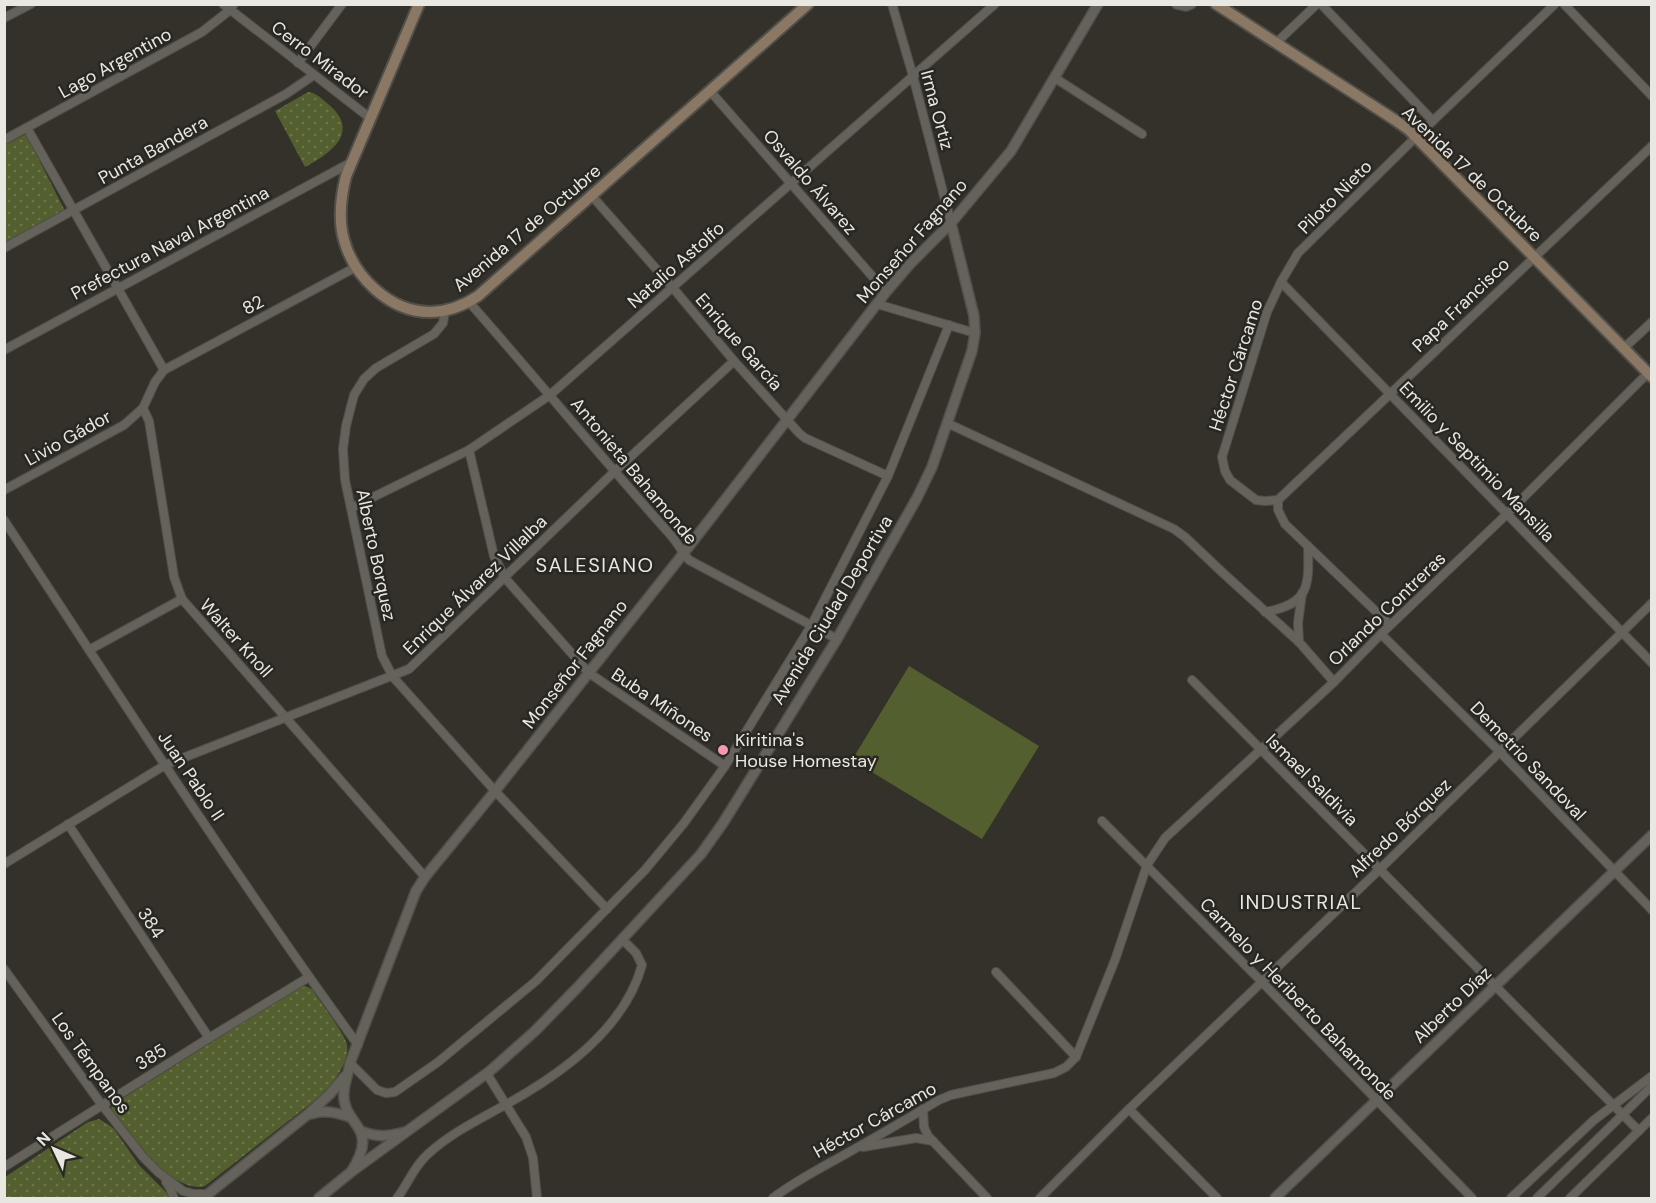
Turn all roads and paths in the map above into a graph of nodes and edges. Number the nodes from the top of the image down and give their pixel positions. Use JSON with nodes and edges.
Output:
{"nodes":[{"id":1,"x":31,"y":4,"type":"edge"},
{"id":2,"x":223,"y":4,"type":"edge"},
{"id":3,"x":342,"y":4,"type":"edge"},
{"id":4,"x":419,"y":4,"type":"edge"},
{"id":5,"x":808,"y":4,"type":"edge"},
{"id":6,"x":892,"y":4,"type":"edge"},
{"id":7,"x":995,"y":4,"type":"edge"},
{"id":8,"x":1098,"y":4,"type":"edge"},
{"id":9,"x":1177,"y":4,"type":"edge"},
{"id":10,"x":1191,"y":4,"type":"edge"},
{"id":11,"x":1216,"y":4,"type":"edge"},
{"id":12,"x":1319,"y":4,"type":"edge"},
{"id":13,"x":1555,"y":4,"type":"edge"},
{"id":14,"x":1564,"y":4,"type":"edge"},
{"id":15,"x":232,"y":8,"type":"edge"},
{"id":16,"x":4,"y":18,"type":"edge"},
{"id":17,"x":1276,"y":43,"type":"junction"},
{"id":18,"x":298,"y":63,"type":"junction"},
{"id":19,"x":314,"y":75,"type":"junction"},
{"id":20,"x":913,"y":76,"type":"junction"},
{"id":21,"x":1055,"y":78,"type":"junction"},
{"id":22,"x":710,"y":91,"type":"junction"},
{"id":23,"x":1652,"y":96,"type":"edge"},
{"id":24,"x":370,"y":118,"type":"junction"},
{"id":25,"x":1433,"y":121,"type":"junction"},
{"id":26,"x":27,"y":128,"type":"junction"},
{"id":27,"x":1142,"y":134,"type":"dead end"},
{"id":28,"x":1416,"y":137,"type":"junction"},
{"id":29,"x":4,"y":140,"type":"edge"},
{"id":30,"x":1652,"y":146,"type":"edge"},
{"id":31,"x":350,"y":162,"type":"junction"},
{"id":32,"x":791,"y":183,"type":"junction"},
{"id":33,"x":591,"y":196,"type":"junction"},
{"id":34,"x":74,"y":211,"type":"junction"},
{"id":35,"x":951,"y":223,"type":"junction"},
{"id":36,"x":4,"y":248,"type":"edge"},
{"id":37,"x":1534,"y":257,"type":"junction"},
{"id":38,"x":356,"y":267,"type":"junction"},
{"id":39,"x":1281,"y":282,"type":"junction"},
{"id":40,"x":673,"y":288,"type":"junction"},
{"id":41,"x":118,"y":289,"type":"junction"},
{"id":42,"x":886,"y":292,"type":"junction"},
{"id":43,"x":469,"y":302,"type":"junction"},
{"id":44,"x":878,"y":304,"type":"junction"},
{"id":45,"x":445,"y":311,"type":"junction"},
{"id":46,"x":1652,"y":322,"type":"edge"},
{"id":47,"x":949,"y":325,"type":"junction"},
{"id":48,"x":975,"y":333,"type":"junction"},
{"id":49,"x":1624,"y":348,"type":"junction"},
{"id":50,"x":4,"y":350,"type":"edge"},
{"id":51,"x":734,"y":361,"type":"junction"},
{"id":52,"x":164,"y":370,"type":"junction"},
{"id":53,"x":1650,"y":375,"type":"edge"},
{"id":54,"x":1390,"y":394,"type":"junction"},
{"id":55,"x":550,"y":395,"type":"junction"},
{"id":56,"x":143,"y":408,"type":"junction"},
{"id":57,"x":787,"y":420,"type":"junction"},
{"id":58,"x":947,"y":423,"type":"junction"},
{"id":59,"x":470,"y":450,"type":"junction"},
{"id":60,"x":614,"y":472,"type":"junction"},
{"id":61,"x":888,"y":476,"type":"junction"},
{"id":62,"x":4,"y":490,"type":"edge"},
{"id":63,"x":1278,"y":500,"type":"junction"},
{"id":64,"x":351,"y":508,"type":"junction"},
{"id":65,"x":1507,"y":514,"type":"junction"},
{"id":66,"x":4,"y":520,"type":"edge"},
{"id":67,"x":1308,"y":546,"type":"junction"},
{"id":68,"x":683,"y":554,"type":"junction"},
{"id":69,"x":505,"y":578,"type":"junction"},
{"id":70,"x":1302,"y":593,"type":"junction"},
{"id":71,"x":182,"y":599,"type":"junction"},
{"id":72,"x":1652,"y":603,"type":"edge"},
{"id":73,"x":1265,"y":612,"type":"junction"},
{"id":74,"x":1390,"y":625,"type":"junction"},
{"id":75,"x":811,"y":626,"type":"junction"},
{"id":76,"x":1622,"y":632,"type":"junction"},
{"id":77,"x":1381,"y":634,"type":"junction"},
{"id":78,"x":837,"y":639,"type":"junction"},
{"id":79,"x":1299,"y":642,"type":"junction"},
{"id":80,"x":89,"y":650,"type":"junction"},
{"id":81,"x":1652,"y":663,"type":"edge"},
{"id":82,"x":589,"y":673,"type":"junction"},
{"id":83,"x":393,"y":677,"type":"junction"},
{"id":84,"x":1192,"y":680,"type":"dead end"},
{"id":85,"x":1334,"y":682,"type":"junction"},
{"id":86,"x":287,"y":717,"type":"junction"},
{"id":87,"x":1260,"y":749,"type":"junction"},
{"id":88,"x":1499,"y":751,"type":"junction"},
{"id":89,"x":165,"y":765,"type":"junction"},
{"id":90,"x":725,"y":766,"type":"junction"},
{"id":91,"x":495,"y":791,"type":"junction"},
{"id":92,"x":1102,"y":821,"type":"dead end"},
{"id":93,"x":68,"y":824,"type":"junction"},
{"id":94,"x":1652,"y":835,"type":"edge"},
{"id":95,"x":4,"y":864,"type":"edge"},
{"id":96,"x":1147,"y":865,"type":"junction"},
{"id":97,"x":1380,"y":869,"type":"junction"},
{"id":98,"x":1615,"y":872,"type":"junction"},
{"id":99,"x":425,"y":877,"type":"junction"},
{"id":100,"x":607,"y":909,"type":"junction"},
{"id":101,"x":1652,"y":910,"type":"edge"},
{"id":102,"x":622,"y":939,"type":"junction"},
{"id":103,"x":4,"y":969,"type":"edge"},
{"id":104,"x":996,"y":972,"type":"dead end"},
{"id":105,"x":309,"y":978,"type":"junction"},
{"id":106,"x":1262,"y":982,"type":"junction"},
{"id":107,"x":1495,"y":986,"type":"junction"},
{"id":108,"x":209,"y":1038,"type":"junction"},
{"id":109,"x":358,"y":1045,"type":"junction"},
{"id":110,"x":1076,"y":1057,"type":"junction"},
{"id":111,"x":349,"y":1067,"type":"junction"},
{"id":112,"x":487,"y":1074,"type":"junction"},
{"id":113,"x":1652,"y":1076,"type":"edge"},
{"id":114,"x":1652,"y":1086,"type":"edge"},
{"id":115,"x":1376,"y":1100,"type":"junction"},
{"id":116,"x":102,"y":1105,"type":"junction"},
{"id":117,"x":506,"y":1105,"type":"junction"},
{"id":118,"x":1612,"y":1105,"type":"junction"},
{"id":119,"x":922,"y":1109,"type":"junction"},
{"id":120,"x":1129,"y":1109,"type":"junction"},
{"id":121,"x":1622,"y":1114,"type":"junction"},
{"id":122,"x":307,"y":1115,"type":"junction"},
{"id":123,"x":350,"y":1117,"type":"junction"},
{"id":124,"x":1652,"y":1118,"type":"edge"},
{"id":125,"x":410,"y":1130,"type":"junction"},
{"id":126,"x":361,"y":1131,"type":"junction"},
{"id":127,"x":1639,"y":1131,"type":"junction"},
{"id":128,"x":933,"y":1142,"type":"junction"},
{"id":129,"x":857,"y":1148,"type":"junction"},
{"id":130,"x":6,"y":1163,"type":"edge"},
{"id":131,"x":158,"y":1172,"type":"junction"},
{"id":132,"x":351,"y":1172,"type":"junction"},
{"id":133,"x":206,"y":1196,"type":"edge"},
{"id":134,"x":174,"y":1198,"type":"edge"},
{"id":135,"x":319,"y":1198,"type":"edge"},
{"id":136,"x":397,"y":1198,"type":"edge"},
{"id":137,"x":537,"y":1198,"type":"edge"},
{"id":138,"x":773,"y":1198,"type":"edge"},
{"id":139,"x":987,"y":1198,"type":"edge"},
{"id":140,"x":1040,"y":1198,"type":"edge"},
{"id":141,"x":1217,"y":1198,"type":"edge"},
{"id":142,"x":1275,"y":1198,"type":"edge"},
{"id":143,"x":1472,"y":1198,"type":"edge"},
{"id":144,"x":1511,"y":1198,"type":"edge"},
{"id":145,"x":1537,"y":1198,"type":"edge"},
{"id":146,"x":1570,"y":1198,"type":"edge"}],
"edges":[{"from":1,"to":16,"type":"street"},
{"from":2,"to":15,"type":"street","name":"Cerro Mirador"},
{"from":3,"to":18,"type":"street"},
{"from":4,"to":24,"type":"main road","name":"Avenida 17 de Octubre"},
{"from":5,"to":22,"type":"main road","name":"Avenida 17 de Octubre"},
{"from":6,"to":20,"type":"street","name":"Irma Ortiz"},
{"from":7,"to":20,"type":"street","name":"Natalio Astolfo"},
{"from":8,"to":21,"type":"street","name":"Monseñor Fagnano"},
{"from":9,"to":10,"type":"street"},
{"from":11,"to":17,"type":"main road","name":"Avenida 17 de Octubre"},
{"from":12,"to":17,"type":"street"},
{"from":12,"to":25,"type":"street"},
{"from":13,"to":25,"type":"street","name":"Piloto Nieto"},
{"from":14,"to":23,"type":"street"},
{"from":15,"to":18,"type":"street","name":"Cerro Mirador"},
{"from":15,"to":26,"type":"street","name":"Lago Argentino"},
{"from":17,"to":28,"type":"main road","name":"Avenida 17 de Octubre"},
{"from":18,"to":19,"type":"street","name":"Cerro Mirador"},
{"from":19,"to":24,"type":"street","name":"Cerro Mirador"},
{"from":19,"to":34,"type":"street","name":"Punta Bandera"},
{"from":20,"to":32,"type":"street","name":"Natalio Astolfo"},
{"from":20,"to":35,"type":"street","name":"Irma Ortiz"},
{"from":21,"to":27,"type":"street"},
{"from":21,"to":35,"type":"street","name":"Monseñor Fagnano"},
{"from":22,"to":32,"type":"street","name":"Osvaldo Álvarez"},
{"from":22,"to":33,"type":"main road","name":"Avenida 17 de Octubre"},
{"from":24,"to":31,"type":"main road","name":"Avenida 17 de Octubre"},
{"from":25,"to":28,"type":"street","name":"Piloto Nieto"},
{"from":26,"to":29,"type":"street","name":"Lago Argentino"},
{"from":26,"to":34,"type":"street"},
{"from":28,"to":37,"type":"main road","name":"Avenida 17 de Octubre"},
{"from":28,"to":39,"type":"street","name":"Piloto Nieto"},
{"from":30,"to":37,"type":"street","name":"Papa Francisco"},
{"from":31,"to":38,"type":"main road","name":"Avenida 17 de Octubre"},
{"from":31,"to":41,"type":"street","name":"Prefectura Naval Argentina"},
{"from":32,"to":40,"type":"street","name":"Natalio Astolfo"},
{"from":32,"to":42,"type":"street","name":"Osvaldo Álvarez"},
{"from":33,"to":40,"type":"street","name":"Enrique García"},
{"from":33,"to":43,"type":"main road","name":"Avenida 17 de Octubre"},
{"from":34,"to":36,"type":"street","name":"Punta Bandera"},
{"from":34,"to":41,"type":"street"},
{"from":35,"to":42,"type":"street","name":"Monseñor Fagnano"},
{"from":35,"to":48,"type":"street","name":"Avenida Ciudad Deportiva"},
{"from":37,"to":49,"type":"main road","name":"Avenida 17 de Octubre"},
{"from":37,"to":54,"type":"street","name":"Papa Francisco"},
{"from":38,"to":45,"type":"main road","name":"Avenida 17 de Octubre"},
{"from":38,"to":52,"type":"street","name":"82"},
{"from":39,"to":54,"type":"street","name":"Emilio y Septimio Mansilla"},
{"from":39,"to":63,"type":"street","name":"Héctor Cárcamo"},
{"from":40,"to":51,"type":"street","name":"Enrique García"},
{"from":40,"to":55,"type":"street","name":"Natalio Astolfo"},
{"from":41,"to":50,"type":"street","name":"Prefectura Naval Argentina"},
{"from":41,"to":52,"type":"street"},
{"from":42,"to":44,"type":"street","name":"Monseñor Fagnano"},
{"from":43,"to":45,"type":"main road","name":"Avenida 17 de Octubre"},
{"from":43,"to":55,"type":"street","name":"Antonieta Bahamonde"},
{"from":44,"to":47,"type":"street"},
{"from":44,"to":57,"type":"street","name":"Monseñor Fagnano"},
{"from":45,"to":64,"type":"street","name":"Alberto Borquez"},
{"from":46,"to":49,"type":"street"},
{"from":47,"to":48,"type":"street"},
{"from":47,"to":61,"type":"street","name":"Avenida Ciudad Deportiva"},
{"from":48,"to":58,"type":"street","name":"Avenida Ciudad Deportiva"},
{"from":49,"to":53,"type":"main road","name":"Avenida 17 de Octubre"},
{"from":51,"to":57,"type":"street","name":"Enrique García"},
{"from":51,"to":60,"type":"street","name":"Enrique Álvarez Villalba"},
{"from":52,"to":56,"type":"street"},
{"from":53,"to":65,"type":"street","name":"Orlando Contreras"},
{"from":54,"to":63,"type":"street","name":"Papa Francisco"},
{"from":54,"to":65,"type":"street","name":"Emilio y Septimio Mansilla"},
{"from":55,"to":59,"type":"street","name":"Natalio Astolfo"},
{"from":55,"to":60,"type":"street","name":"Antonieta Bahamonde"},
{"from":56,"to":62,"type":"street","name":"Livio Gádor"},
{"from":56,"to":71,"type":"street","name":"Walter Knoll"},
{"from":57,"to":61,"type":"street","name":"Enrique García"},
{"from":57,"to":68,"type":"street","name":"Monseñor Fagnano"},
{"from":58,"to":73,"type":"street"},
{"from":58,"to":78,"type":"street","name":"Avenida Ciudad Deportiva"},
{"from":59,"to":64,"type":"street","name":"Natalio Astolfo"},
{"from":59,"to":69,"type":"street","name":"Buba Miñones"},
{"from":60,"to":68,"type":"street","name":"Antonieta Bahamonde"},
{"from":60,"to":69,"type":"street","name":"Enrique Álvarez Villalba"},
{"from":61,"to":75,"type":"street","name":"Avenida Ciudad Deportiva"},
{"from":63,"to":67,"type":"street"},
{"from":64,"to":83,"type":"street","name":"Alberto Borquez"},
{"from":65,"to":74,"type":"street","name":"Orlando Contreras"},
{"from":65,"to":76,"type":"street","name":"Emilio y Septimio Mansilla"},
{"from":66,"to":80,"type":"street","name":"Juan Pablo II"},
{"from":67,"to":70,"type":"street"},
{"from":67,"to":74,"type":"street"},
{"from":68,"to":75,"type":"street","name":"Antonieta Bahamonde"},
{"from":68,"to":82,"type":"street","name":"Monseñor Fagnano"},
{"from":69,"to":82,"type":"street","name":"Buba Miñones"},
{"from":69,"to":83,"type":"street","name":"Enrique Álvarez Villalba"},
{"from":70,"to":73,"type":"street"},
{"from":70,"to":79,"type":"street"},
{"from":71,"to":80,"type":"street"},
{"from":71,"to":86,"type":"street","name":"Walter Knoll"},
{"from":72,"to":76,"type":"street","name":"Alfredo Bórquez"},
{"from":73,"to":79,"type":"street"},
{"from":74,"to":77,"type":"street","name":"Orlando Contreras"},
{"from":75,"to":78,"type":"street","name":"Antonieta Bahamonde"},
{"from":75,"to":90,"type":"street","name":"Avenida Ciudad Deportiva"},
{"from":76,"to":81,"type":"street","name":"Emilio y Septimio Mansilla"},
{"from":76,"to":88,"type":"street","name":"Alfredo Bórquez"},
{"from":77,"to":85,"type":"street","name":"Orlando Contreras"},
{"from":77,"to":88,"type":"street","name":"Demetrio Sandoval"},
{"from":78,"to":102,"type":"street","name":"Avenida Ciudad Deportiva"},
{"from":79,"to":85,"type":"street"},
{"from":80,"to":89,"type":"street","name":"Juan Pablo II"},
{"from":82,"to":90,"type":"street","name":"Buba Miñones"},
{"from":82,"to":91,"type":"street","name":"Monseñor Fagnano"},
{"from":83,"to":86,"type":"street","name":"Enrique Álvarez Villalba"},
{"from":83,"to":91,"type":"street","name":"Alberto Borquez"},
{"from":84,"to":87,"type":"street","name":"Ismael Saldivia"},
{"from":85,"to":87,"type":"street","name":"Orlando Contreras"},
{"from":86,"to":89,"type":"street","name":"Enrique Álvarez Villalba"},
{"from":86,"to":99,"type":"street","name":"Walter Knoll"},
{"from":87,"to":96,"type":"street","name":"Orlando Contreras"},
{"from":87,"to":97,"type":"street","name":"Ismael Saldivia"},
{"from":88,"to":97,"type":"street","name":"Alfredo Bórquez"},
{"from":88,"to":98,"type":"street","name":"Demetrio Sandoval"},
{"from":89,"to":93,"type":"street","name":"Enrique Álvarez Villalba"},
{"from":89,"to":105,"type":"street","name":"Juan Pablo II"},
{"from":90,"to":100,"type":"street","name":"Avenida Ciudad Deportiva"},
{"from":91,"to":99,"type":"street","name":"Monseñor Fagnano"},
{"from":91,"to":100,"type":"street","name":"Alberto Borquez"},
{"from":92,"to":96,"type":"street","name":"Carmelo y Heriberto Bahamonde"},
{"from":93,"to":95,"type":"street","name":"Enrique Álvarez Villalba"},
{"from":93,"to":108,"type":"street","name":"384"},
{"from":94,"to":98,"type":"street","name":"Alberto Díaz"},
{"from":96,"to":106,"type":"street","name":"Carmelo y Heriberto Bahamonde"},
{"from":96,"to":110,"type":"street"},
{"from":97,"to":106,"type":"street","name":"Alfredo Bórquez"},
{"from":97,"to":107,"type":"street","name":"Ismael Saldivia"},
{"from":98,"to":101,"type":"street","name":"Demetrio Sandoval"},
{"from":98,"to":107,"type":"street","name":"Alberto Díaz"},
{"from":99,"to":109,"type":"street","name":"Monseñor Fagnano"},
{"from":100,"to":111,"type":"street","name":"Avenida Ciudad Deportiva"},
{"from":102,"to":112,"type":"street","name":"Avenida Ciudad Deportiva"},
{"from":102,"to":117,"type":"street"},
{"from":103,"to":116,"type":"street","name":"Los Témpanos"},
{"from":104,"to":110,"type":"street"},
{"from":105,"to":108,"type":"street","name":"385"},
{"from":105,"to":109,"type":"street","name":"Juan Pablo II"},
{"from":106,"to":115,"type":"street","name":"Carmelo y Heriberto Bahamonde"},
{"from":106,"to":120,"type":"street","name":"Alfredo Bórquez"},
{"from":107,"to":115,"type":"street","name":"Alberto Díaz"},
{"from":107,"to":118,"type":"street","name":"Ismael Saldivia"},
{"from":108,"to":116,"type":"street","name":"385"},
{"from":109,"to":111,"type":"street","name":"Monseñor Fagnano"},
{"from":110,"to":119,"type":"street","name":"Héctor Cárcamo"},
{"from":111,"to":122,"type":"street","name":"Monseñor Fagnano"},
{"from":111,"to":123,"type":"street"},
{"from":112,"to":117,"type":"street"},
{"from":112,"to":125,"type":"street","name":"Avenida Ciudad Deportiva"},
{"from":113,"to":118,"type":"street"},
{"from":114,"to":121,"type":"street"},
{"from":115,"to":142,"type":"street","name":"Alberto Díaz"},
{"from":115,"to":143,"type":"street","name":"Carmelo y Heriberto Bahamonde"},
{"from":116,"to":130,"type":"street","name":"385"},
{"from":116,"to":131,"type":"street","name":"Los Témpanos"},
{"from":117,"to":136,"type":"street"},
{"from":117,"to":137,"type":"street"},
{"from":118,"to":121,"type":"street","name":"Ismael Saldivia"},
{"from":118,"to":144,"type":"street"},
{"from":119,"to":128,"type":"street"},
{"from":119,"to":129,"type":"street","name":"Héctor Cárcamo"},
{"from":120,"to":140,"type":"street","name":"Alfredo Bórquez"},
{"from":120,"to":141,"type":"street"},
{"from":121,"to":127,"type":"street","name":"Ismael Saldivia"},
{"from":121,"to":145,"type":"street"},
{"from":122,"to":123,"type":"street"},
{"from":122,"to":133,"type":"street","name":"Monseñor Fagnano"},
{"from":123,"to":126,"type":"street"},
{"from":124,"to":127,"type":"street"},
{"from":125,"to":126,"type":"street"},
{"from":125,"to":132,"type":"street","name":"Avenida Ciudad Deportiva"},
{"from":126,"to":132,"type":"street"},
{"from":127,"to":146,"type":"street"},
{"from":128,"to":129,"type":"street"},
{"from":128,"to":139,"type":"street"},
{"from":129,"to":138,"type":"street","name":"Héctor Cárcamo"},
{"from":131,"to":133,"type":"street","name":"Los Témpanos"},
{"from":131,"to":134,"type":"street","name":"Los Témpanos"},
{"from":132,"to":135,"type":"street"}]}
